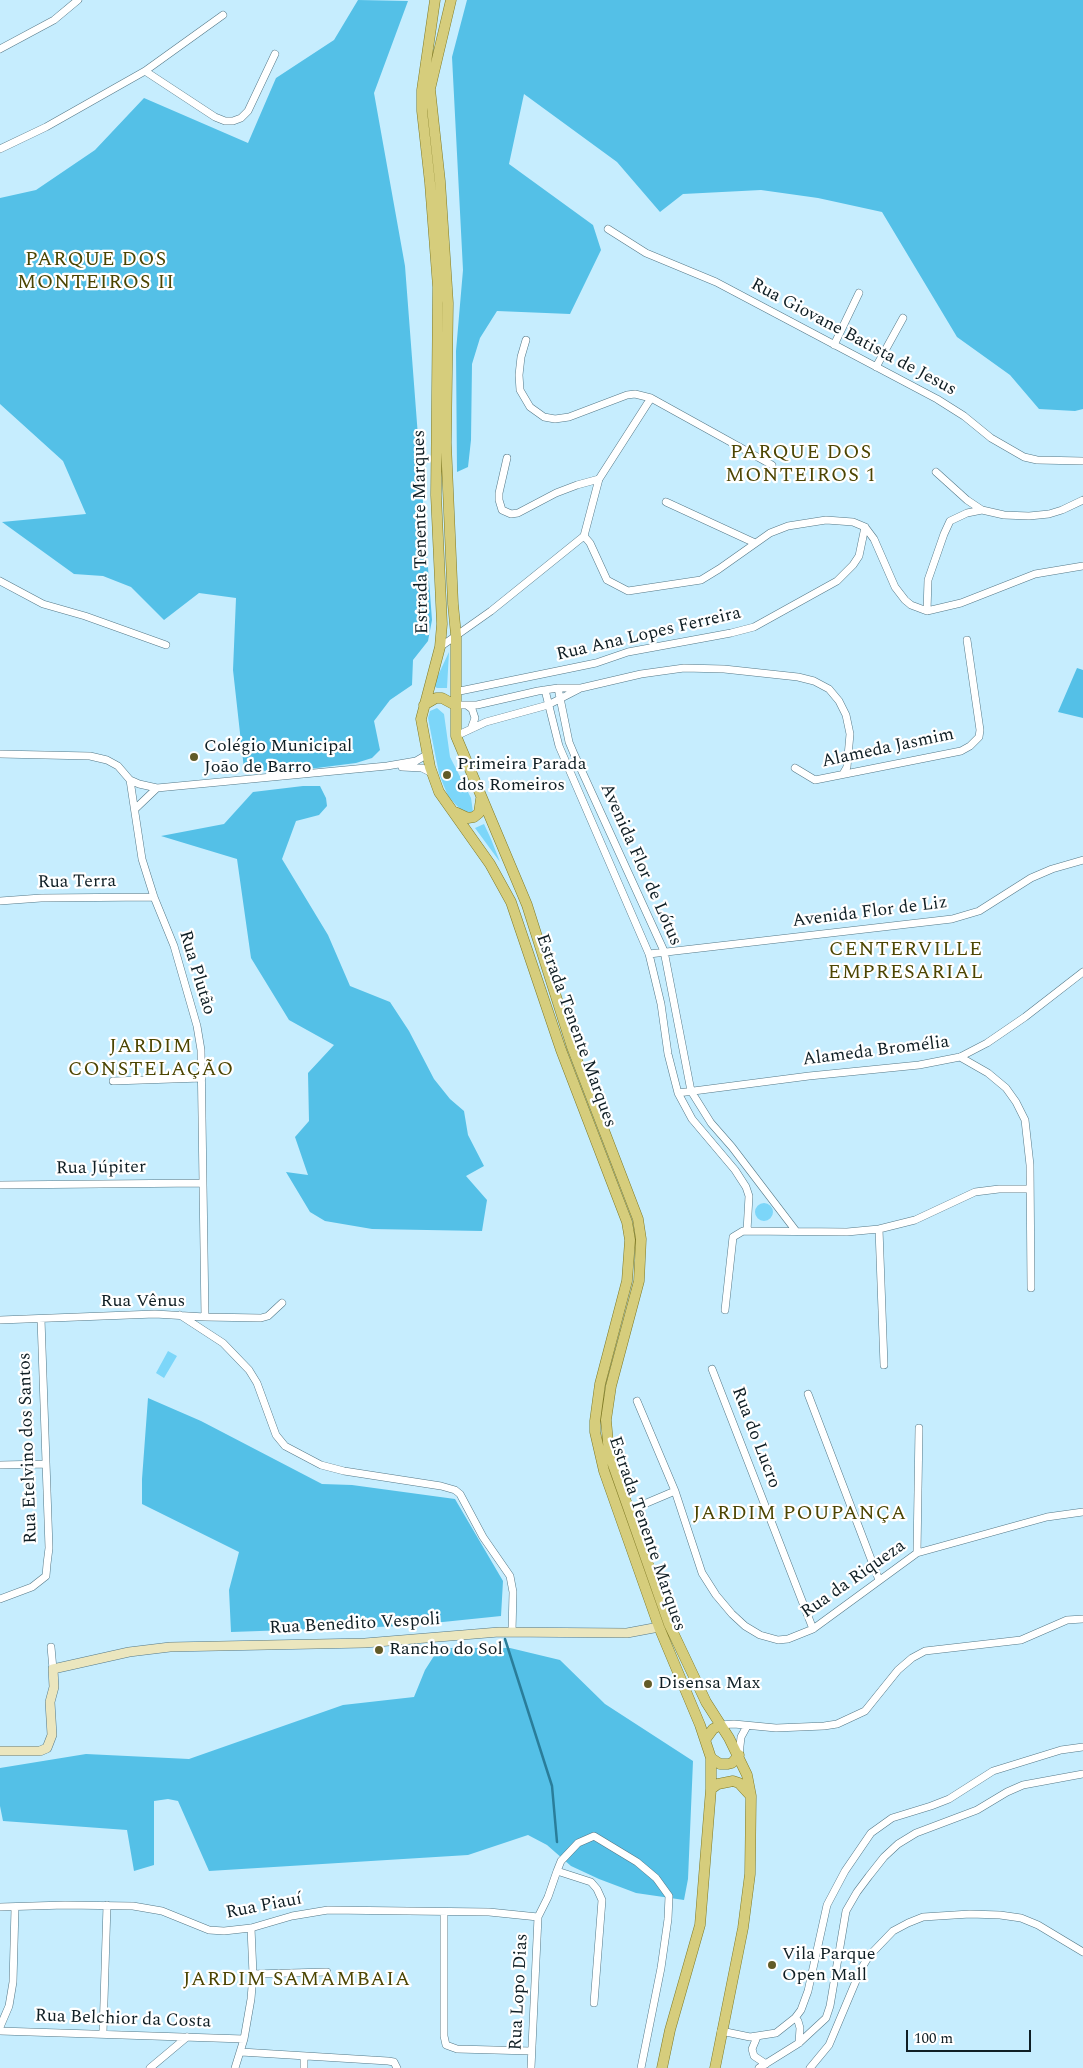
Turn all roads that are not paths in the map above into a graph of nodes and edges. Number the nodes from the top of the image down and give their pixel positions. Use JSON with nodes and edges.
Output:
{"nodes":[{"id":1,"x":78,"y":0,"type":"edge"},
{"id":2,"x":435,"y":0,"type":"edge"},
{"id":3,"x":451,"y":0,"type":"edge"},
{"id":4,"x":223,"y":15,"type":"dead end"},
{"id":5,"x":0,"y":49,"type":"edge"},
{"id":6,"x":275,"y":54,"type":"dead end"},
{"id":7,"x":144,"y":71,"type":"junction"},
{"id":8,"x":0,"y":149,"type":"edge"},
{"id":9,"x":608,"y":229,"type":"dead end"},
{"id":10,"x":859,"y":293,"type":"dead end"},
{"id":11,"x":903,"y":318,"type":"dead end"},
{"id":12,"x":526,"y":340,"type":"dead end"},
{"id":13,"x":834,"y":345,"type":"junction"},
{"id":14,"x":876,"y":367,"type":"junction"},
{"id":15,"x":651,"y":398,"type":"junction"},
{"id":16,"x":507,"y":458,"type":"dead end"},
{"id":17,"x":1083,"y":461,"type":"edge"},
{"id":18,"x":772,"y":465,"type":"dead end"},
{"id":19,"x":936,"y":472,"type":"dead end"},
{"id":20,"x":599,"y":479,"type":"junction"},
{"id":21,"x":1083,"y":500,"type":"edge"},
{"id":22,"x":666,"y":502,"type":"dead end"},
{"id":23,"x":982,"y":510,"type":"junction"},
{"id":24,"x":865,"y":527,"type":"junction"},
{"id":25,"x":584,"y":536,"type":"junction"},
{"id":26,"x":755,"y":542,"type":"junction"},
{"id":27,"x":1083,"y":566,"type":"edge"},
{"id":28,"x":0,"y":581,"type":"edge"},
{"id":29,"x":927,"y":611,"type":"junction"},
{"id":30,"x":456,"y":635,"type":"junction"},
{"id":31,"x":967,"y":640,"type":"dead end"},
{"id":32,"x":166,"y":645,"type":"dead end"},
{"id":33,"x":440,"y":648,"type":"junction"},
{"id":34,"x":558,"y":688,"type":"junction"},
{"id":35,"x":581,"y":688,"type":"junction"},
{"id":36,"x":545,"y":690,"type":"junction"},
{"id":37,"x":455,"y":692,"type":"junction"},
{"id":38,"x":560,"y":699,"type":"junction"},
{"id":39,"x":455,"y":705,"type":"junction"},
{"id":40,"x":548,"y":705,"type":"junction"},
{"id":41,"x":424,"y":706,"type":"junction"},
{"id":42,"x":468,"y":706,"type":"junction"},
{"id":43,"x":471,"y":729,"type":"junction"},
{"id":44,"x":456,"y":736,"type":"junction"},
{"id":45,"x":0,"y":754,"type":"edge"},
{"id":46,"x":428,"y":754,"type":"junction"},
{"id":47,"x":387,"y":766,"type":"junction"},
{"id":48,"x":795,"y":768,"type":"dead end"},
{"id":49,"x":432,"y":773,"type":"junction"},
{"id":50,"x":843,"y":774,"type":"junction"},
{"id":51,"x":130,"y":780,"type":"junction"},
{"id":52,"x":157,"y":788,"type":"junction"},
{"id":53,"x":481,"y":798,"type":"junction"},
{"id":54,"x":135,"y":809,"type":"junction"},
{"id":55,"x":452,"y":811,"type":"junction"},
{"id":56,"x":1083,"y":860,"type":"edge"},
{"id":57,"x":154,"y":898,"type":"junction"},
{"id":58,"x":0,"y":901,"type":"edge"},
{"id":59,"x":664,"y":951,"type":"junction"},
{"id":60,"x":649,"y":954,"type":"junction"},
{"id":61,"x":1083,"y":972,"type":"edge"},
{"id":62,"x":960,"y":1057,"type":"junction"},
{"id":63,"x":202,"y":1078,"type":"junction"},
{"id":64,"x":113,"y":1080,"type":"dead end"},
{"id":65,"x":691,"y":1090,"type":"junction"},
{"id":66,"x":678,"y":1093,"type":"junction"},
{"id":67,"x":202,"y":1183,"type":"junction"},
{"id":68,"x":0,"y":1185,"type":"edge"},
{"id":69,"x":1030,"y":1189,"type":"junction"},
{"id":70,"x":879,"y":1228,"type":"junction"},
{"id":71,"x":747,"y":1231,"type":"junction"},
{"id":72,"x":796,"y":1231,"type":"junction"},
{"id":73,"x":1031,"y":1288,"type":"dead end"},
{"id":74,"x":282,"y":1303,"type":"dead end"},
{"id":75,"x":725,"y":1310,"type":"dead end"},
{"id":76,"x":180,"y":1315,"type":"junction"},
{"id":77,"x":205,"y":1317,"type":"junction"},
{"id":78,"x":41,"y":1319,"type":"junction"},
{"id":79,"x":0,"y":1320,"type":"edge"},
{"id":80,"x":884,"y":1365,"type":"dead end"},
{"id":81,"x":712,"y":1369,"type":"dead end"},
{"id":82,"x":808,"y":1394,"type":"dead end"},
{"id":83,"x":637,"y":1400,"type":"dead end"},
{"id":84,"x":919,"y":1428,"type":"dead end"},
{"id":85,"x":46,"y":1464,"type":"junction"},
{"id":86,"x":0,"y":1465,"type":"edge"},
{"id":87,"x":676,"y":1492,"type":"junction"},
{"id":88,"x":630,"y":1510,"type":"junction"},
{"id":89,"x":1083,"y":1512,"type":"edge"},
{"id":90,"x":917,"y":1553,"type":"junction"},
{"id":91,"x":879,"y":1580,"type":"junction"},
{"id":92,"x":0,"y":1598,"type":"edge"},
{"id":93,"x":1083,"y":1619,"type":"edge"},
{"id":94,"x":659,"y":1627,"type":"junction"},
{"id":95,"x":813,"y":1630,"type":"junction"},
{"id":96,"x":512,"y":1632,"type":"junction"},
{"id":97,"x":51,"y":1647,"type":"dead end"},
{"id":98,"x":53,"y":1669,"type":"junction"},
{"id":99,"x":720,"y":1725,"type":"junction"},
{"id":100,"x":747,"y":1726,"type":"junction"},
{"id":101,"x":705,"y":1740,"type":"junction"},
{"id":102,"x":1083,"y":1747,"type":"edge"},
{"id":103,"x":0,"y":1751,"type":"edge"},
{"id":104,"x":739,"y":1756,"type":"junction"},
{"id":105,"x":711,"y":1758,"type":"junction"},
{"id":106,"x":1083,"y":1774,"type":"edge"},
{"id":107,"x":711,"y":1789,"type":"junction"},
{"id":108,"x":751,"y":1796,"type":"junction"},
{"id":109,"x":557,"y":1871,"type":"junction"},
{"id":110,"x":107,"y":1905,"type":"junction"},
{"id":111,"x":0,"y":1907,"type":"edge"},
{"id":112,"x":15,"y":1908,"type":"junction"},
{"id":113,"x":444,"y":1912,"type":"junction"},
{"id":114,"x":538,"y":1917,"type":"junction"},
{"id":115,"x":251,"y":1928,"type":"junction"},
{"id":116,"x":1083,"y":1952,"type":"edge"},
{"id":117,"x":327,"y":1972,"type":"dead end"},
{"id":118,"x":252,"y":1974,"type":"junction"},
{"id":119,"x":594,"y":2003,"type":"dead end"},
{"id":120,"x":0,"y":2006,"type":"edge"},
{"id":121,"x":9,"y":2006,"type":"junction"},
{"id":122,"x":795,"y":2018,"type":"junction"},
{"id":123,"x":0,"y":2027,"type":"edge"},
{"id":124,"x":722,"y":2030,"type":"junction"},
{"id":125,"x":0,"y":2032,"type":"edge"},
{"id":126,"x":103,"y":2034,"type":"junction"},
{"id":127,"x":187,"y":2037,"type":"junction"},
{"id":128,"x":757,"y":2037,"type":"junction"},
{"id":129,"x":244,"y":2039,"type":"junction"},
{"id":130,"x":799,"y":2043,"type":"junction"},
{"id":131,"x":531,"y":2051,"type":"junction"},
{"id":132,"x":241,"y":2052,"type":"junction"},
{"id":133,"x":304,"y":2056,"type":"junction"},
{"id":134,"x":763,"y":2066,"type":"edge"},
{"id":135,"x":150,"y":2068,"type":"edge"},
{"id":136,"x":235,"y":2068,"type":"edge"},
{"id":137,"x":304,"y":2068,"type":"edge"},
{"id":138,"x":397,"y":2068,"type":"edge"},
{"id":139,"x":532,"y":2068,"type":"edge"},
{"id":140,"x":641,"y":2068,"type":"edge"},
{"id":141,"x":662,"y":2068,"type":"edge"},
{"id":142,"x":715,"y":2068,"type":"edge"},
{"id":143,"x":810,"y":2068,"type":"edge"}],
"edges":[{"from":1,"to":5,"type":"street"},
{"from":2,"to":33,"type":"main road","name":"Estrada Tenente Marques"},
{"from":3,"to":30,"type":"main road","name":"Estrada Tenente Marques"},
{"from":4,"to":7,"type":"street"},
{"from":6,"to":7,"type":"street"},
{"from":7,"to":8,"type":"street"},
{"from":9,"to":13,"type":"street","name":"Rua Giovane Batista de Jesus"},
{"from":10,"to":13,"type":"street"},
{"from":11,"to":14,"type":"street"},
{"from":12,"to":15,"type":"street"},
{"from":13,"to":14,"type":"street","name":"Rua Giovane Batista de Jesus"},
{"from":14,"to":17,"type":"street","name":"Rua Giovane Batista de Jesus"},
{"from":15,"to":18,"type":"street"},
{"from":15,"to":20,"type":"street"},
{"from":16,"to":20,"type":"street"},
{"from":19,"to":23,"type":"street"},
{"from":20,"to":25,"type":"street"},
{"from":21,"to":23,"type":"street"},
{"from":22,"to":26,"type":"street"},
{"from":23,"to":29,"type":"street"},
{"from":24,"to":26,"type":"street"},
{"from":24,"to":29,"type":"street"},
{"from":24,"to":37,"type":"street","name":"Rua Ana Lopes Ferreira"},
{"from":25,"to":26,"type":"street"},
{"from":25,"to":30,"type":"street"},
{"from":27,"to":29,"type":"street"},
{"from":28,"to":32,"type":"street"},
{"from":30,"to":33,"type":"street"},
{"from":30,"to":37,"type":"main road","name":"Estrada Tenente Marques"},
{"from":31,"to":50,"type":"street","name":"Alameda Jasmim"},
{"from":33,"to":41,"type":"main road","name":"Estrada Tenente Marques"},
{"from":34,"to":35,"type":"street"},
{"from":34,"to":36,"type":"street"},
{"from":34,"to":38,"type":"street","name":"Avenida Flor de Lótus"},
{"from":35,"to":38,"type":"street"},
{"from":35,"to":50,"type":"street"},
{"from":36,"to":40,"type":"street","name":"Avenida Flor de Lótus"},
{"from":36,"to":42,"type":"street"},
{"from":37,"to":39,"type":"main road","name":"Estrada Tenente Marques"},
{"from":38,"to":40,"type":"street"},
{"from":38,"to":59,"type":"street","name":"Avenida Flor de Lótus"},
{"from":39,"to":41,"type":"main road"},
{"from":39,"to":42,"type":"street"},
{"from":39,"to":44,"type":"main road","name":"Estrada Tenente Marques"},
{"from":40,"to":43,"type":"street"},
{"from":40,"to":60,"type":"street","name":"Avenida Flor de Lótus"},
{"from":41,"to":46,"type":"main road","name":"Estrada Tenente Marques"},
{"from":42,"to":43,"type":"street"},
{"from":43,"to":44,"type":"street"},
{"from":44,"to":53,"type":"main road","name":"Estrada Tenente Marques"},
{"from":45,"to":51,"type":"street"},
{"from":46,"to":47,"type":"street"},
{"from":46,"to":49,"type":"main road","name":"Estrada Tenente Marques"},
{"from":47,"to":49,"type":"street"},
{"from":47,"to":52,"type":"street"},
{"from":48,"to":50,"type":"street","name":"Alameda Jasmim"},
{"from":49,"to":55,"type":"main road","name":"Estrada Tenente Marques"},
{"from":51,"to":52,"type":"street"},
{"from":51,"to":54,"type":"street","name":"Rua Plutão"},
{"from":52,"to":54,"type":"street"},
{"from":53,"to":55,"type":"main road"},
{"from":53,"to":88,"type":"main road","name":"Estrada Tenente Marques"},
{"from":54,"to":57,"type":"street","name":"Rua Plutão"},
{"from":55,"to":94,"type":"main road","name":"Estrada Tenente Marques"},
{"from":56,"to":59,"type":"street","name":"Avenida Flor de Liz"},
{"from":57,"to":58,"type":"street","name":"Rua Terra"},
{"from":57,"to":63,"type":"street","name":"Rua Plutão"},
{"from":59,"to":60,"type":"street","name":"Avenida Flor de Liz"},
{"from":59,"to":65,"type":"street","name":"Avenida Flor de Lótus"},
{"from":60,"to":66,"type":"street","name":"Avenida Flor de Lótus"},
{"from":61,"to":62,"type":"street","name":"Alameda Bromélia"},
{"from":62,"to":65,"type":"street","name":"Alameda Bromélia"},
{"from":62,"to":69,"type":"street"},
{"from":63,"to":64,"type":"street"},
{"from":63,"to":67,"type":"street","name":"Rua Plutão"},
{"from":65,"to":66,"type":"street","name":"Alameda Bromélia"},
{"from":65,"to":72,"type":"street","name":"Avenida Flor de Lótus"},
{"from":66,"to":71,"type":"street","name":"Avenida Flor de Lótus"},
{"from":67,"to":68,"type":"street","name":"Rua Júpiter"},
{"from":67,"to":77,"type":"street","name":"Rua Plutão"},
{"from":69,"to":70,"type":"street"},
{"from":69,"to":73,"type":"street"},
{"from":70,"to":72,"type":"street"},
{"from":70,"to":80,"type":"street"},
{"from":71,"to":72,"type":"street"},
{"from":71,"to":75,"type":"street"},
{"from":74,"to":77,"type":"street","name":"Rua Vênus"},
{"from":76,"to":77,"type":"street","name":"Rua Vênus"},
{"from":76,"to":78,"type":"street","name":"Rua Vênus"},
{"from":76,"to":96,"type":"street"},
{"from":78,"to":79,"type":"street","name":"Rua Vênus"},
{"from":78,"to":85,"type":"street","name":"Rua Etelvino dos Santos"},
{"from":81,"to":95,"type":"street","name":"Rua do Lucro"},
{"from":82,"to":91,"type":"street"},
{"from":83,"to":87,"type":"street","name":"Rua da Riqueza"},
{"from":84,"to":90,"type":"street"},
{"from":85,"to":86,"type":"street"},
{"from":85,"to":92,"type":"street","name":"Rua Etelvino dos Santos"},
{"from":87,"to":88,"type":"street"},
{"from":87,"to":95,"type":"street","name":"Rua da Riqueza"},
{"from":88,"to":99,"type":"main road","name":"Estrada Tenente Marques"},
{"from":89,"to":90,"type":"street","name":"Rua da Riqueza"},
{"from":90,"to":91,"type":"street","name":"Rua da Riqueza"},
{"from":91,"to":95,"type":"street","name":"Rua da Riqueza"},
{"from":93,"to":100,"type":"street"},
{"from":94,"to":96,"type":"street","name":"Rua Benedito Vespoli"},
{"from":94,"to":101,"type":"main road","name":"Estrada Tenente Marques"},
{"from":96,"to":98,"type":"street","name":"Rua Benedito Vespoli"},
{"from":97,"to":98,"type":"street"},
{"from":98,"to":103,"type":"street"},
{"from":99,"to":100,"type":"street"},
{"from":99,"to":101,"type":"main road"},
{"from":99,"to":104,"type":"main road","name":"Estrada Tenente Marques"},
{"from":100,"to":104,"type":"street"},
{"from":101,"to":105,"type":"main road","name":"Estrada Tenente Marques"},
{"from":102,"to":122,"type":"street"},
{"from":104,"to":105,"type":"main road"},
{"from":104,"to":108,"type":"main road","name":"Estrada Tenente Marques"},
{"from":105,"to":107,"type":"main road","name":"Estrada Tenente Marques"},
{"from":106,"to":130,"type":"street"},
{"from":107,"to":108,"type":"main road"},
{"from":107,"to":141,"type":"main road","name":"Estrada Tenente Marques"},
{"from":108,"to":124,"type":"main road","name":"Estrada Tenente Marques"},
{"from":109,"to":114,"type":"street"},
{"from":109,"to":119,"type":"street"},
{"from":109,"to":140,"type":"street"},
{"from":110,"to":112,"type":"street","name":"Rua Piauí"},
{"from":110,"to":115,"type":"street","name":"Rua Piauí"},
{"from":110,"to":126,"type":"street"},
{"from":111,"to":112,"type":"street","name":"Rua Piauí"},
{"from":112,"to":121,"type":"street"},
{"from":113,"to":114,"type":"street","name":"Rua Piauí"},
{"from":113,"to":115,"type":"street","name":"Rua Piauí"},
{"from":113,"to":131,"type":"street"},
{"from":114,"to":131,"type":"street","name":"Rua Lopo Dias"},
{"from":115,"to":118,"type":"street"},
{"from":116,"to":143,"type":"street"},
{"from":117,"to":118,"type":"street"},
{"from":118,"to":129,"type":"street"},
{"from":120,"to":121,"type":"street"},
{"from":121,"to":123,"type":"street"},
{"from":122,"to":128,"type":"street"},
{"from":122,"to":130,"type":"street"},
{"from":124,"to":128,"type":"street"},
{"from":124,"to":142,"type":"main road","name":"Estrada Tenente Marques"},
{"from":125,"to":126,"type":"street","name":"Rua Belchior da Costa"},
{"from":126,"to":127,"type":"street","name":"Rua Belchior da Costa"},
{"from":127,"to":129,"type":"street","name":"Rua Belchior da Costa"},
{"from":127,"to":135,"type":"street"},
{"from":128,"to":134,"type":"street"},
{"from":129,"to":132,"type":"street"},
{"from":130,"to":134,"type":"street"},
{"from":131,"to":139,"type":"street","name":"Rua Lopo Dias"},
{"from":132,"to":133,"type":"street"},
{"from":132,"to":136,"type":"street"},
{"from":133,"to":137,"type":"street"},
{"from":133,"to":138,"type":"street"}]}
